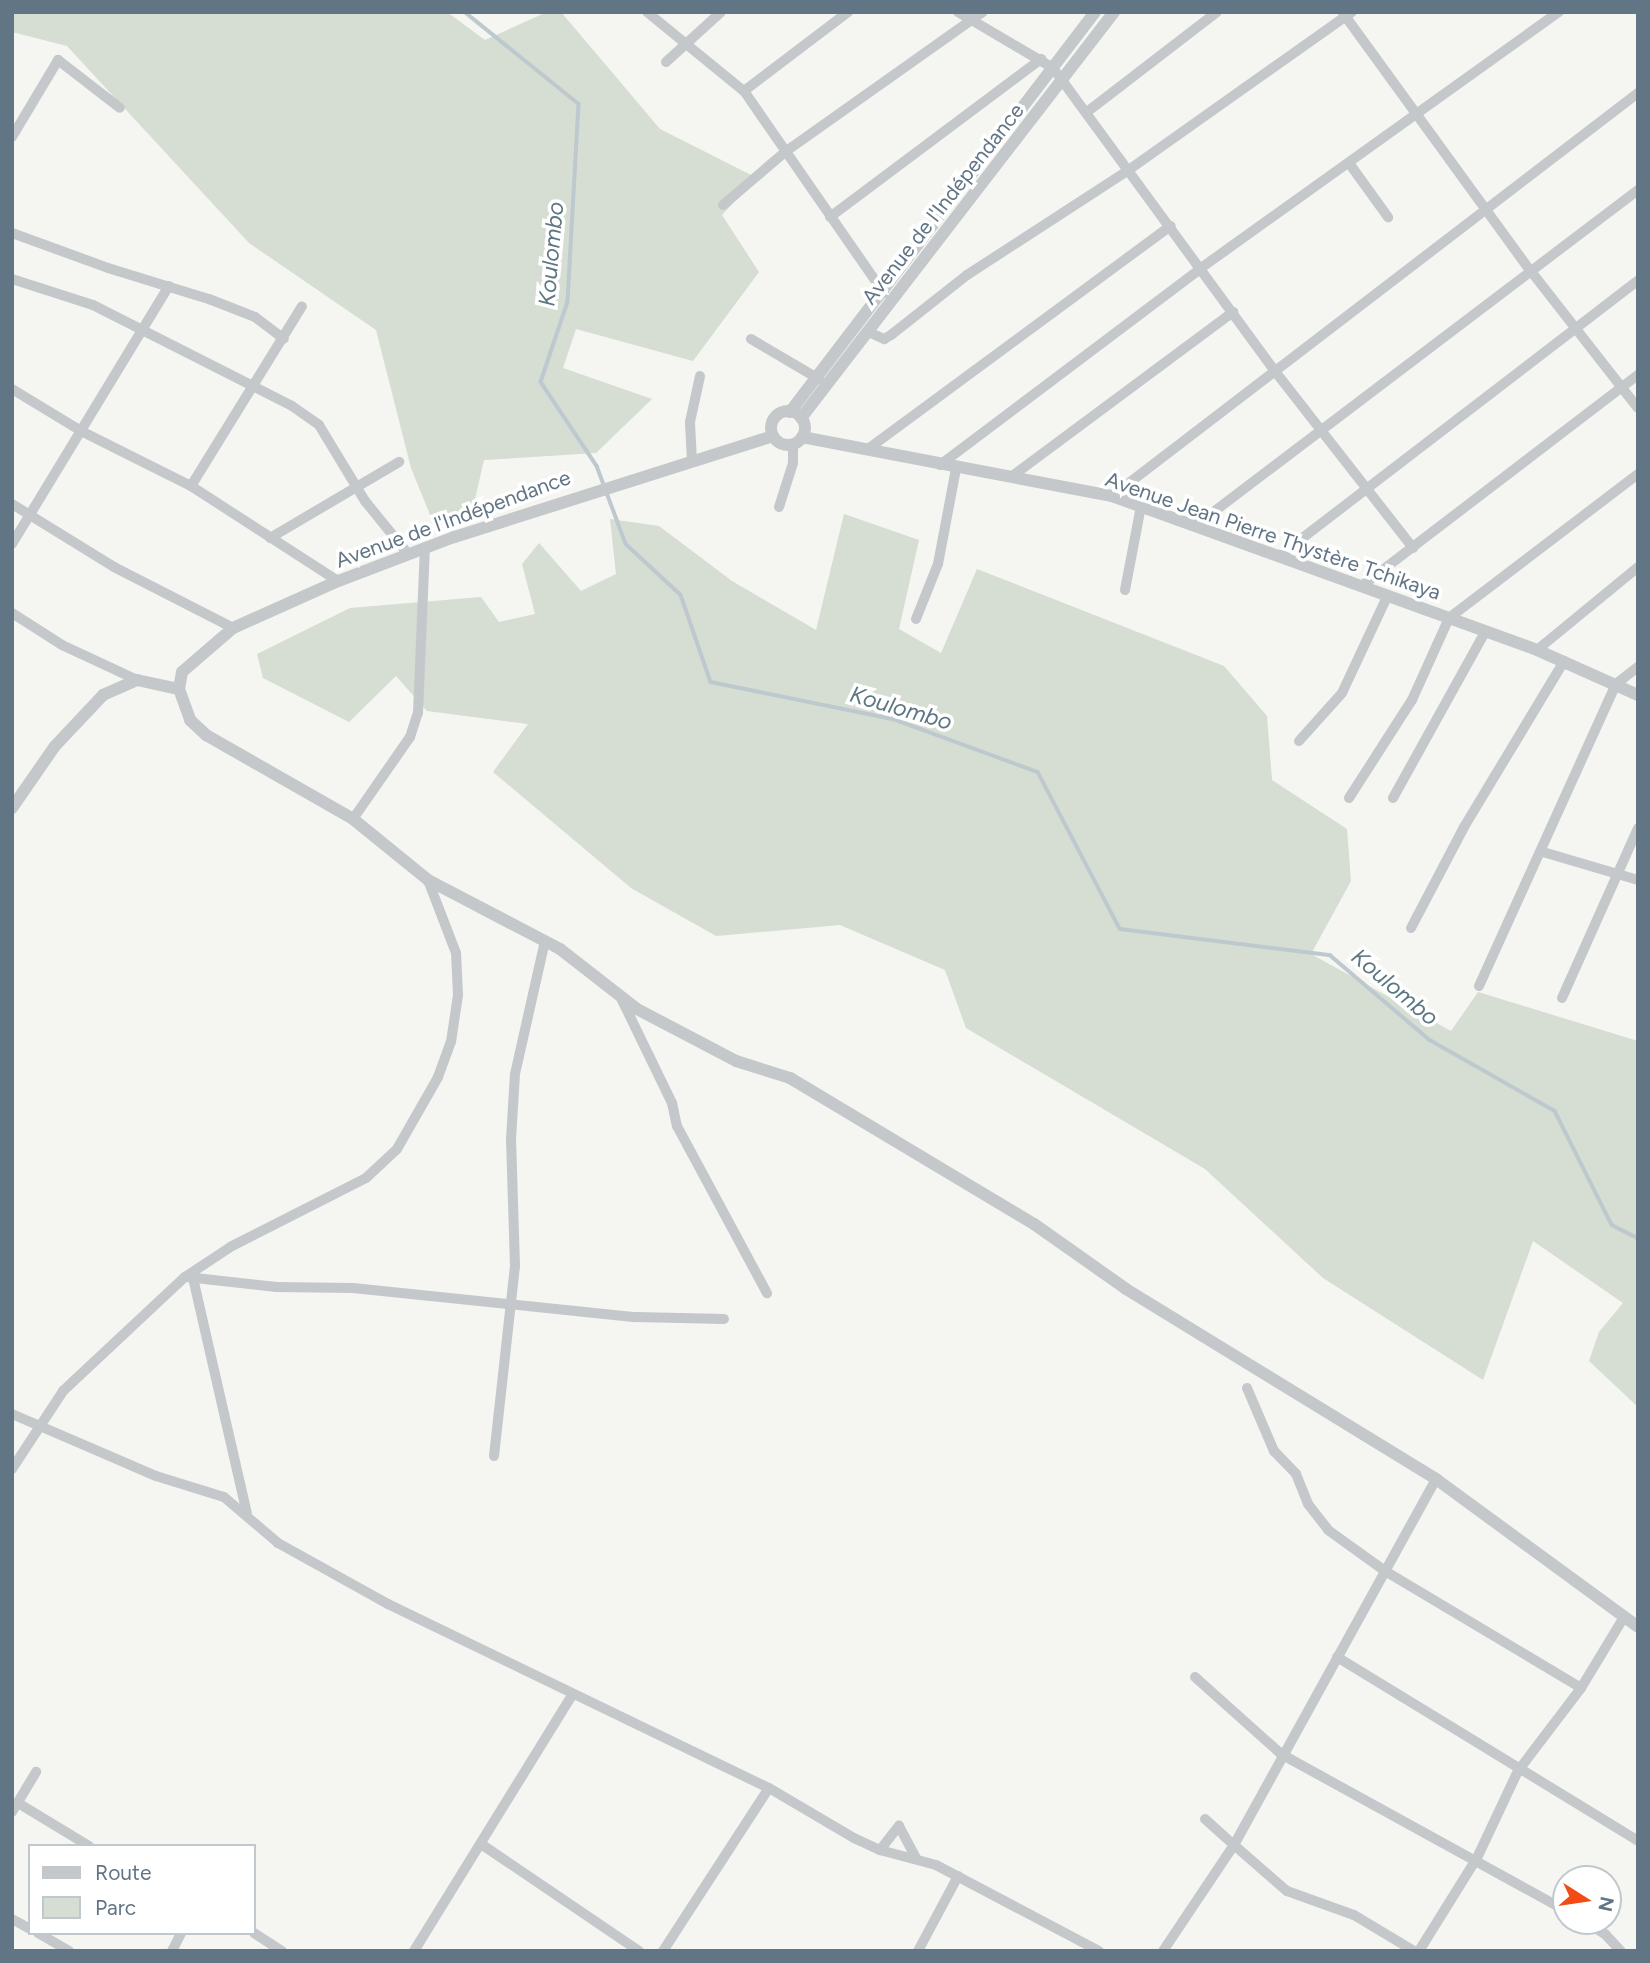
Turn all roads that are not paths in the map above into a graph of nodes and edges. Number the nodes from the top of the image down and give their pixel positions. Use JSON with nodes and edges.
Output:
{"nodes":[{"id":1,"x":647,"y":12,"type":"edge"},
{"id":2,"x":721,"y":12,"type":"edge"},
{"id":3,"x":848,"y":12,"type":"edge"},
{"id":4,"x":958,"y":12,"type":"edge"},
{"id":5,"x":983,"y":12,"type":"edge"},
{"id":6,"x":1095,"y":12,"type":"edge"},
{"id":7,"x":1114,"y":12,"type":"edge"},
{"id":8,"x":1217,"y":12,"type":"edge"},
{"id":9,"x":1559,"y":12,"type":"edge"},
{"id":10,"x":1347,"y":14,"type":"edge"},
{"id":11,"x":972,"y":20,"type":"junction"},
{"id":12,"x":685,"y":40,"type":"junction"},
{"id":13,"x":1041,"y":59,"type":"junction"},
{"id":14,"x":666,"y":62,"type":"dead end"},
{"id":15,"x":1053,"y":68,"type":"junction"},
{"id":16,"x":1063,"y":80,"type":"junction"},
{"id":17,"x":744,"y":91,"type":"junction"},
{"id":18,"x":1638,"y":93,"type":"edge"},
{"id":19,"x":120,"y":108,"type":"dead end"},
{"id":20,"x":1087,"y":112,"type":"junction"},
{"id":21,"x":1419,"y":113,"type":"junction"},
{"id":22,"x":12,"y":137,"type":"edge"},
{"id":23,"x":785,"y":152,"type":"junction"},
{"id":24,"x":1349,"y":163,"type":"junction"},
{"id":25,"x":1130,"y":169,"type":"junction"},
{"id":26,"x":1638,"y":190,"type":"edge"},
{"id":27,"x":723,"y":205,"type":"dead end"},
{"id":28,"x":1485,"y":207,"type":"junction"},
{"id":29,"x":830,"y":217,"type":"junction"},
{"id":30,"x":1388,"y":217,"type":"dead end"},
{"id":31,"x":1171,"y":226,"type":"junction"},
{"id":32,"x":12,"y":233,"type":"edge"},
{"id":33,"x":1202,"y":268,"type":"junction"},
{"id":34,"x":1530,"y":270,"type":"junction"},
{"id":35,"x":12,"y":279,"type":"edge"},
{"id":36,"x":1638,"y":281,"type":"edge"},
{"id":37,"x":170,"y":286,"type":"junction"},
{"id":38,"x":884,"y":293,"type":"junction"},
{"id":39,"x":303,"y":306,"type":"dead end"},
{"id":40,"x":1233,"y":312,"type":"junction"},
{"id":41,"x":1575,"y":328,"type":"junction"},
{"id":42,"x":142,"y":330,"type":"junction"},
{"id":43,"x":869,"y":332,"type":"junction"},
{"id":44,"x":284,"y":339,"type":"junction"},
{"id":45,"x":751,"y":339,"type":"dead end"},
{"id":46,"x":1274,"y":370,"type":"junction"},
{"id":47,"x":1638,"y":375,"type":"edge"},
{"id":48,"x":700,"y":376,"type":"dead end"},
{"id":49,"x":819,"y":379,"type":"junction"},
{"id":50,"x":255,"y":386,"type":"junction"},
{"id":51,"x":1622,"y":387,"type":"junction"},
{"id":52,"x":12,"y":389,"type":"edge"},
{"id":53,"x":1638,"y":408,"type":"edge"},
{"id":54,"x":795,"y":415,"type":"junction"},
{"id":55,"x":1320,"y":429,"type":"junction"},
{"id":56,"x":81,"y":431,"type":"junction"},
{"id":57,"x":773,"y":436,"type":"junction"},
{"id":58,"x":797,"y":440,"type":"junction"},
{"id":59,"x":868,"y":449,"type":"junction"},
{"id":60,"x":692,"y":461,"type":"junction"},
{"id":61,"x":399,"y":462,"type":"dead end"},
{"id":62,"x":940,"y":465,"type":"junction"},
{"id":63,"x":956,"y":469,"type":"junction"},
{"id":64,"x":1638,"y":474,"type":"edge"},
{"id":65,"x":1011,"y":477,"type":"junction"},
{"id":66,"x":191,"y":486,"type":"junction"},
{"id":67,"x":1367,"y":488,"type":"junction"},
{"id":68,"x":358,"y":490,"type":"junction"},
{"id":69,"x":1112,"y":496,"type":"junction"},
{"id":70,"x":12,"y":504,"type":"edge"},
{"id":71,"x":1140,"y":506,"type":"junction"},
{"id":72,"x":779,"y":507,"type":"dead end"},
{"id":73,"x":30,"y":515,"type":"junction"},
{"id":74,"x":1195,"y":526,"type":"junction"},
{"id":75,"x":270,"y":538,"type":"junction"},
{"id":76,"x":12,"y":544,"type":"edge"},
{"id":77,"x":425,"y":548,"type":"junction"},
{"id":78,"x":1413,"y":548,"type":"junction"},
{"id":79,"x":408,"y":554,"type":"junction"},
{"id":80,"x":1279,"y":556,"type":"junction"},
{"id":81,"x":1638,"y":567,"type":"edge"},
{"id":82,"x":338,"y":581,"type":"junction"},
{"id":83,"x":1363,"y":585,"type":"junction"},
{"id":84,"x":1125,"y":590,"type":"dead end"},
{"id":85,"x":1388,"y":595,"type":"junction"},
{"id":86,"x":12,"y":613,"type":"edge"},
{"id":87,"x":1449,"y":618,"type":"junction"},
{"id":88,"x":916,"y":619,"type":"dead end"},
{"id":89,"x":233,"y":628,"type":"junction"},
{"id":90,"x":1485,"y":632,"type":"junction"},
{"id":91,"x":1537,"y":650,"type":"junction"},
{"id":92,"x":1564,"y":661,"type":"junction"},
{"id":93,"x":1638,"y":667,"type":"edge"},
{"id":94,"x":137,"y":680,"type":"junction"},
{"id":95,"x":1616,"y":684,"type":"junction"},
{"id":96,"x":180,"y":688,"type":"junction"},
{"id":97,"x":1638,"y":695,"type":"edge"},
{"id":98,"x":1299,"y":741,"type":"dead end"},
{"id":99,"x":1349,"y":798,"type":"dead end"},
{"id":100,"x":1393,"y":798,"type":"dead end"},
{"id":101,"x":12,"y":808,"type":"edge"},
{"id":102,"x":353,"y":819,"type":"junction"},
{"id":103,"x":1638,"y":828,"type":"edge"},
{"id":104,"x":1544,"y":852,"type":"junction"},
{"id":105,"x":1617,"y":875,"type":"junction"},
{"id":106,"x":428,"y":880,"type":"junction"},
{"id":107,"x":1638,"y":880,"type":"edge"},
{"id":108,"x":1411,"y":929,"type":"dead end"},
{"id":109,"x":545,"y":941,"type":"junction"},
{"id":110,"x":1479,"y":986,"type":"dead end"},
{"id":111,"x":620,"y":995,"type":"junction"},
{"id":112,"x":1562,"y":998,"type":"dead end"},
{"id":113,"x":189,"y":1278,"type":"junction"},
{"id":114,"x":767,"y":1293,"type":"dead end"},
{"id":115,"x":508,"y":1306,"type":"junction"},
{"id":116,"x":724,"y":1319,"type":"dead end"},
{"id":117,"x":1247,"y":1388,"type":"dead end"},
{"id":118,"x":12,"y":1414,"type":"edge"},
{"id":119,"x":37,"y":1427,"type":"junction"},
{"id":120,"x":494,"y":1456,"type":"dead end"},
{"id":121,"x":12,"y":1469,"type":"edge"},
{"id":122,"x":1436,"y":1479,"type":"junction"},
{"id":123,"x":247,"y":1513,"type":"junction"},
{"id":124,"x":1385,"y":1571,"type":"junction"},
{"id":125,"x":1624,"y":1617,"type":"junction"},
{"id":126,"x":1638,"y":1627,"type":"edge"},
{"id":127,"x":1337,"y":1657,"type":"junction"},
{"id":128,"x":1195,"y":1677,"type":"dead end"},
{"id":129,"x":1581,"y":1688,"type":"junction"},
{"id":130,"x":573,"y":1693,"type":"junction"},
{"id":131,"x":1281,"y":1754,"type":"junction"},
{"id":132,"x":1518,"y":1771,"type":"junction"},
{"id":133,"x":36,"y":1772,"type":"dead end"},
{"id":134,"x":769,"y":1788,"type":"junction"},
{"id":135,"x":15,"y":1807,"type":"edge"},
{"id":136,"x":1205,"y":1819,"type":"dead end"},
{"id":137,"x":1638,"y":1841,"type":"edge"},
{"id":138,"x":85,"y":1844,"type":"edge"},
{"id":139,"x":481,"y":1844,"type":"junction"},
{"id":140,"x":1234,"y":1844,"type":"junction"},
{"id":141,"x":880,"y":1850,"type":"junction"},
{"id":142,"x":916,"y":1858,"type":"junction"},
{"id":143,"x":1477,"y":1858,"type":"junction"},
{"id":144,"x":958,"y":1876,"type":"junction"},
{"id":145,"x":1552,"y":1903,"type":"edge"},
{"id":146,"x":12,"y":1919,"type":"edge"},
{"id":147,"x":28,"y":1928,"type":"edge"},
{"id":148,"x":256,"y":1934,"type":"edge"},
{"id":149,"x":41,"y":1935,"type":"edge"},
{"id":150,"x":180,"y":1935,"type":"edge"},
{"id":151,"x":1606,"y":1935,"type":"edge"},
{"id":152,"x":665,"y":1950,"type":"edge"},
{"id":153,"x":69,"y":1951,"type":"edge"},
{"id":154,"x":172,"y":1951,"type":"edge"},
{"id":155,"x":282,"y":1951,"type":"edge"},
{"id":156,"x":414,"y":1951,"type":"edge"},
{"id":157,"x":639,"y":1951,"type":"edge"},
{"id":158,"x":918,"y":1951,"type":"edge"},
{"id":159,"x":1099,"y":1951,"type":"edge"},
{"id":160,"x":1163,"y":1951,"type":"edge"},
{"id":161,"x":1416,"y":1951,"type":"edge"},
{"id":162,"x":1621,"y":1951,"type":"edge"}],
"edges":[{"from":1,"to":12,"type":"street"},
{"from":2,"to":12,"type":"street"},
{"from":3,"to":17,"type":"street"},
{"from":4,"to":11,"type":"street"},
{"from":5,"to":11,"type":"street"},
{"from":6,"to":15,"type":"street","name":"Avenue de l'Indépendance"},
{"from":7,"to":16,"type":"street","name":"Avenue de l'Indépendance"},
{"from":8,"to":20,"type":"street"},
{"from":9,"to":21,"type":"street"},
{"from":10,"to":21,"type":"street"},
{"from":10,"to":25,"type":"street"},
{"from":11,"to":13,"type":"street"},
{"from":11,"to":23,"type":"street"},
{"from":12,"to":14,"type":"street"},
{"from":12,"to":17,"type":"street"},
{"from":13,"to":15,"type":"street"},
{"from":13,"to":29,"type":"street"},
{"from":15,"to":16,"type":"street"},
{"from":15,"to":38,"type":"street","name":"Avenue de l'Indépendance"},
{"from":16,"to":20,"type":"street"},
{"from":16,"to":43,"type":"street","name":"Avenue de l'Indépendance"},
{"from":17,"to":23,"type":"street"},
{"from":18,"to":28,"type":"street"},
{"from":19,"to":22,"type":"street"},
{"from":20,"to":25,"type":"street"},
{"from":21,"to":24,"type":"street"},
{"from":21,"to":28,"type":"street"},
{"from":23,"to":27,"type":"street"},
{"from":23,"to":29,"type":"street"},
{"from":24,"to":30,"type":"street"},
{"from":24,"to":33,"type":"street"},
{"from":25,"to":31,"type":"street"},
{"from":25,"to":43,"type":"street"},
{"from":26,"to":34,"type":"street"},
{"from":28,"to":34,"type":"street"},
{"from":28,"to":46,"type":"street"},
{"from":29,"to":38,"type":"street"},
{"from":31,"to":33,"type":"street"},
{"from":31,"to":59,"type":"street"},
{"from":32,"to":37,"type":"street"},
{"from":33,"to":40,"type":"street"},
{"from":33,"to":62,"type":"street"},
{"from":34,"to":41,"type":"street"},
{"from":34,"to":55,"type":"street"},
{"from":35,"to":42,"type":"street"},
{"from":36,"to":41,"type":"street"},
{"from":37,"to":42,"type":"street"},
{"from":37,"to":44,"type":"street"},
{"from":38,"to":49,"type":"street","name":"Avenue de l'Indépendance"},
{"from":39,"to":44,"type":"street"},
{"from":40,"to":46,"type":"street"},
{"from":40,"to":65,"type":"street"},
{"from":41,"to":51,"type":"street"},
{"from":41,"to":67,"type":"street"},
{"from":42,"to":50,"type":"street"},
{"from":42,"to":56,"type":"street"},
{"from":43,"to":54,"type":"street","name":"Avenue de l'Indépendance"},
{"from":44,"to":50,"type":"street"},
{"from":45,"to":49,"type":"street"},
{"from":46,"to":55,"type":"street"},
{"from":46,"to":69,"type":"street"},
{"from":47,"to":51,"type":"street"},
{"from":48,"to":60,"type":"street"},
{"from":49,"to":54,"type":"street","name":"Avenue de l'Indépendance"},
{"from":50,"to":66,"type":"street"},
{"from":50,"to":68,"type":"street"},
{"from":51,"to":53,"type":"street"},
{"from":51,"to":78,"type":"street"},
{"from":52,"to":56,"type":"street"},
{"from":54,"to":57,"type":"street"},
{"from":54,"to":58,"type":"street"},
{"from":55,"to":67,"type":"street"},
{"from":55,"to":74,"type":"street"},
{"from":56,"to":66,"type":"street"},
{"from":56,"to":73,"type":"street"},
{"from":57,"to":58,"type":"street","name":"Avenue Jean Pierre Thystère Tchikaya"},
{"from":57,"to":60,"type":"street","name":"Avenue de l'Indépendance"},
{"from":58,"to":59,"type":"street","name":"Avenue Jean Pierre Thystère Tchikaya"},
{"from":58,"to":72,"type":"street"},
{"from":59,"to":62,"type":"street","name":"Avenue Jean Pierre Thystère Tchikaya"},
{"from":60,"to":77,"type":"street","name":"Avenue de l'Indépendance"},
{"from":61,"to":68,"type":"street"},
{"from":62,"to":63,"type":"street","name":"Avenue Jean Pierre Thystère Tchikaya"},
{"from":63,"to":65,"type":"street","name":"Avenue Jean Pierre Thystère Tchikaya"},
{"from":63,"to":88,"type":"street"},
{"from":64,"to":87,"type":"street"},
{"from":65,"to":69,"type":"street","name":"Avenue Jean Pierre Thystère Tchikaya"},
{"from":66,"to":75,"type":"street"},
{"from":67,"to":78,"type":"street"},
{"from":67,"to":80,"type":"street"},
{"from":68,"to":75,"type":"street"},
{"from":68,"to":79,"type":"street"},
{"from":69,"to":71,"type":"street","name":"Avenue Jean Pierre Thystère Tchikaya"},
{"from":70,"to":73,"type":"street"},
{"from":71,"to":74,"type":"street","name":"Avenue Jean Pierre Thystère Tchikaya"},
{"from":71,"to":84,"type":"street"},
{"from":73,"to":76,"type":"street"},
{"from":73,"to":89,"type":"street"},
{"from":74,"to":80,"type":"street","name":"Avenue Jean Pierre Thystère Tchikaya"},
{"from":75,"to":82,"type":"street"},
{"from":77,"to":79,"type":"street","name":"Avenue de l'Indépendance"},
{"from":77,"to":102,"type":"street"},
{"from":78,"to":83,"type":"street"},
{"from":79,"to":82,"type":"street","name":"Avenue de l'Indépendance"},
{"from":80,"to":83,"type":"street","name":"Avenue Jean Pierre Thystère Tchikaya"},
{"from":81,"to":91,"type":"street"},
{"from":82,"to":89,"type":"street","name":"Avenue de l'Indépendance"},
{"from":83,"to":85,"type":"street","name":"Avenue Jean Pierre Thystère Tchikaya"},
{"from":85,"to":87,"type":"street","name":"Avenue Jean Pierre Thystère Tchikaya"},
{"from":85,"to":98,"type":"street"},
{"from":86,"to":94,"type":"street"},
{"from":87,"to":90,"type":"street","name":"Avenue Jean Pierre Thystère Tchikaya"},
{"from":87,"to":99,"type":"street"},
{"from":89,"to":96,"type":"street","name":"Avenue de l'Indépendance"},
{"from":90,"to":91,"type":"street","name":"Avenue Jean Pierre Thystère Tchikaya"},
{"from":90,"to":100,"type":"street"},
{"from":91,"to":92,"type":"street","name":"Avenue Jean Pierre Thystère Tchikaya"},
{"from":92,"to":95,"type":"street","name":"Avenue Jean Pierre Thystère Tchikaya"},
{"from":92,"to":108,"type":"street"},
{"from":93,"to":95,"type":"street"},
{"from":94,"to":96,"type":"street"},
{"from":94,"to":101,"type":"street"},
{"from":95,"to":97,"type":"street","name":"Avenue Jean Pierre Thystère Tchikaya"},
{"from":95,"to":104,"type":"street"},
{"from":96,"to":102,"type":"street"},
{"from":102,"to":106,"type":"street"},
{"from":103,"to":105,"type":"street"},
{"from":104,"to":105,"type":"street"},
{"from":104,"to":110,"type":"street"},
{"from":105,"to":107,"type":"street"},
{"from":105,"to":112,"type":"street"},
{"from":106,"to":109,"type":"street"},
{"from":106,"to":113,"type":"street"},
{"from":109,"to":111,"type":"street"},
{"from":109,"to":115,"type":"street"},
{"from":111,"to":114,"type":"street"},
{"from":111,"to":122,"type":"street"},
{"from":113,"to":115,"type":"street"},
{"from":113,"to":119,"type":"street"},
{"from":113,"to":123,"type":"street"},
{"from":115,"to":116,"type":"street"},
{"from":115,"to":120,"type":"street"},
{"from":117,"to":124,"type":"street"},
{"from":118,"to":119,"type":"street"},
{"from":119,"to":121,"type":"street"},
{"from":119,"to":123,"type":"street"},
{"from":122,"to":124,"type":"street"},
{"from":122,"to":125,"type":"street"},
{"from":123,"to":130,"type":"street"},
{"from":124,"to":127,"type":"street"},
{"from":124,"to":129,"type":"street"},
{"from":125,"to":126,"type":"street"},
{"from":125,"to":129,"type":"street"},
{"from":127,"to":131,"type":"street"},
{"from":127,"to":132,"type":"street"},
{"from":128,"to":131,"type":"street"},
{"from":129,"to":132,"type":"street"},
{"from":130,"to":134,"type":"street"},
{"from":130,"to":139,"type":"street"},
{"from":131,"to":140,"type":"street"},
{"from":131,"to":143,"type":"street"},
{"from":132,"to":137,"type":"street"},
{"from":132,"to":143,"type":"street"},
{"from":133,"to":135,"type":"street"},
{"from":134,"to":141,"type":"street"},
{"from":134,"to":152,"type":"street"},
{"from":135,"to":138,"type":"street"},
{"from":136,"to":140,"type":"street"},
{"from":139,"to":156,"type":"street"},
{"from":139,"to":157,"type":"street"},
{"from":140,"to":160,"type":"street"},
{"from":140,"to":161,"type":"street"},
{"from":141,"to":142,"type":"street"},
{"from":141,"to":142,"type":"street"},
{"from":142,"to":144,"type":"street"},
{"from":143,"to":145,"type":"street"},
{"from":143,"to":161,"type":"street"},
{"from":144,"to":158,"type":"street"},
{"from":144,"to":159,"type":"street"},
{"from":146,"to":147,"type":"street"},
{"from":148,"to":155,"type":"street"},
{"from":149,"to":153,"type":"street"},
{"from":150,"to":154,"type":"street"},
{"from":151,"to":162,"type":"street"}]}
